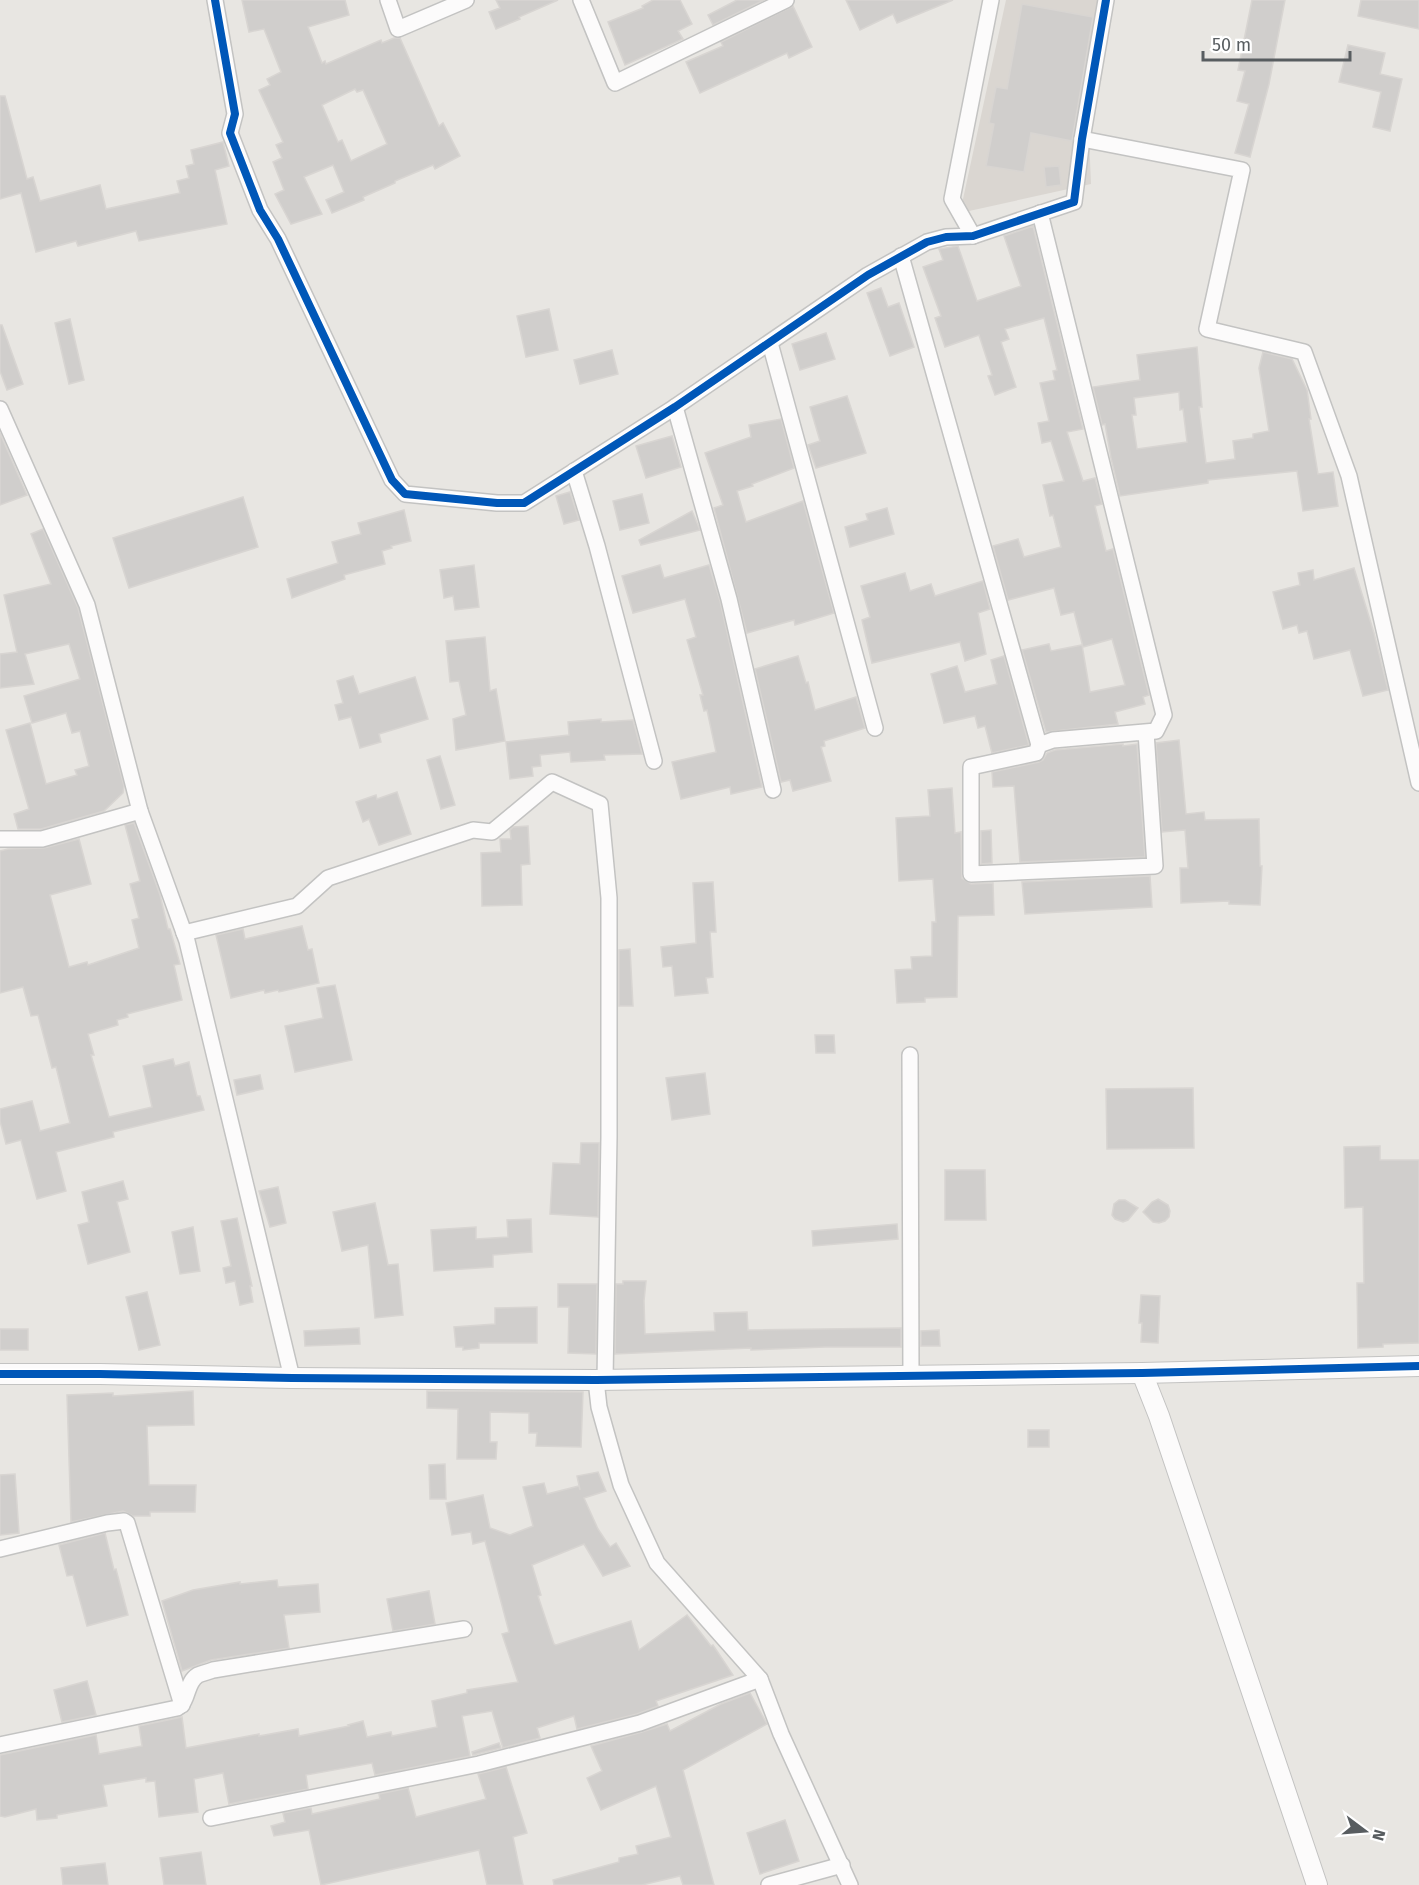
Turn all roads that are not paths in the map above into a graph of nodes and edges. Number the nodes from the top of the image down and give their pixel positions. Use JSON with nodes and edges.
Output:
{"nodes":[{"id":1,"x":215,"y":0,"type":"edge"},
{"id":2,"x":388,"y":0,"type":"edge"},
{"id":3,"x":466,"y":0,"type":"edge"},
{"id":4,"x":581,"y":0,"type":"edge"},
{"id":5,"x":786,"y":0,"type":"edge"},
{"id":6,"x":991,"y":0,"type":"edge"},
{"id":7,"x":1106,"y":0,"type":"edge"},
{"id":8,"x":1082,"y":139,"type":"junction"},
{"id":9,"x":1040,"y":213,"type":"junction"},
{"id":10,"x":973,"y":236,"type":"junction"},
{"id":11,"x":901,"y":256,"type":"junction"},
{"id":12,"x":770,"y":343,"type":"junction"},
{"id":13,"x":675,"y":407,"type":"junction"},
{"id":14,"x":0,"y":409,"type":"edge"},
{"id":15,"x":574,"y":471,"type":"junction"},
{"id":16,"x":875,"y":728,"type":"dead end"},
{"id":17,"x":1146,"y":732,"type":"junction"},
{"id":18,"x":1039,"y":745,"type":"junction"},
{"id":19,"x":654,"y":761,"type":"dead end"},
{"id":20,"x":1419,"y":783,"type":"edge"},
{"id":21,"x":773,"y":789,"type":"dead end"},
{"id":22,"x":140,"y":811,"type":"junction"},
{"id":23,"x":0,"y":839,"type":"edge"},
{"id":24,"x":184,"y":933,"type":"junction"},
{"id":25,"x":910,"y":1055,"type":"dead end"},
{"id":26,"x":1419,"y":1366,"type":"edge"},
{"id":27,"x":1142,"y":1373,"type":"junction"},
{"id":28,"x":0,"y":1374,"type":"edge"},
{"id":29,"x":911,"y":1377,"type":"junction"},
{"id":30,"x":292,"y":1378,"type":"junction"},
{"id":31,"x":601,"y":1380,"type":"junction"},
{"id":32,"x":0,"y":1549,"type":"edge"},
{"id":33,"x":464,"y":1629,"type":"dead end"},
{"id":34,"x":760,"y":1679,"type":"junction"},
{"id":35,"x":182,"y":1705,"type":"junction"},
{"id":36,"x":0,"y":1744,"type":"edge"},
{"id":37,"x":211,"y":1818,"type":"dead end"},
{"id":38,"x":842,"y":1865,"type":"junction"},
{"id":39,"x":770,"y":1885,"type":"edge"},
{"id":40,"x":850,"y":1885,"type":"edge"},
{"id":41,"x":1317,"y":1885,"type":"edge"}],
"edges":[{"from":1,"to":15,"type":"street"},
{"from":2,"to":3,"type":"street"},
{"from":4,"to":5,"type":"street"},
{"from":6,"to":10,"type":"street"},
{"from":7,"to":8,"type":"street"},
{"from":8,"to":9,"type":"street"},
{"from":8,"to":20,"type":"street"},
{"from":9,"to":10,"type":"street"},
{"from":9,"to":17,"type":"street"},
{"from":10,"to":11,"type":"street"},
{"from":11,"to":12,"type":"street"},
{"from":11,"to":18,"type":"street"},
{"from":12,"to":13,"type":"street"},
{"from":12,"to":16,"type":"street"},
{"from":13,"to":15,"type":"street"},
{"from":13,"to":21,"type":"street"},
{"from":14,"to":22,"type":"street"},
{"from":15,"to":19,"type":"street"},
{"from":17,"to":18,"type":"street"},
{"from":17,"to":18,"type":"street"},
{"from":22,"to":23,"type":"street"},
{"from":22,"to":24,"type":"street"},
{"from":24,"to":30,"type":"street"},
{"from":24,"to":31,"type":"street"},
{"from":25,"to":29,"type":"street"},
{"from":26,"to":27,"type":"street"},
{"from":27,"to":29,"type":"street"},
{"from":27,"to":41,"type":"street"},
{"from":28,"to":30,"type":"street"},
{"from":29,"to":31,"type":"street"},
{"from":30,"to":31,"type":"street"},
{"from":31,"to":34,"type":"street"},
{"from":32,"to":35,"type":"street"},
{"from":33,"to":35,"type":"street"},
{"from":34,"to":37,"type":"street"},
{"from":34,"to":38,"type":"street"},
{"from":35,"to":36,"type":"street"},
{"from":38,"to":39,"type":"street"},
{"from":38,"to":40,"type":"street"}]}
